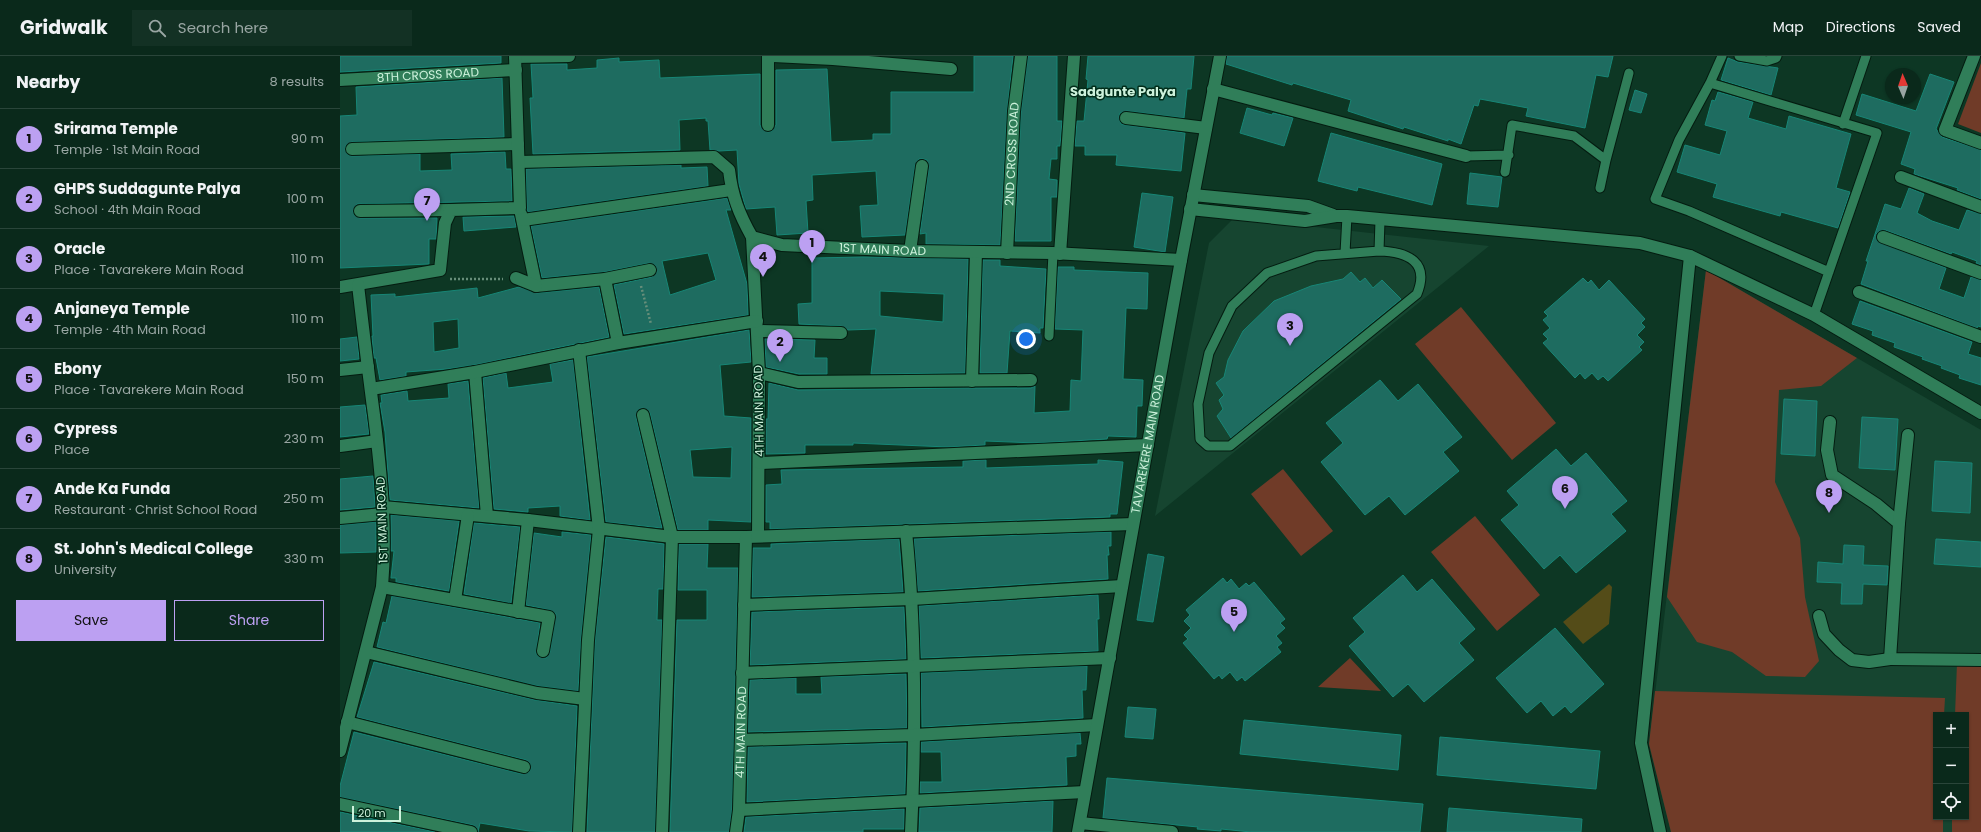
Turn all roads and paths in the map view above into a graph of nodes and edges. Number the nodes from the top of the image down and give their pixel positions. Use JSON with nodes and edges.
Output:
{"nodes":[{"id":1,"x":569,"y":56,"type":"edge"},
{"id":2,"x":768,"y":56,"type":"edge"},
{"id":3,"x":773,"y":56,"type":"edge"},
{"id":4,"x":1021,"y":56,"type":"edge"},
{"id":5,"x":1074,"y":56,"type":"edge"},
{"id":6,"x":1220,"y":56,"type":"edge"},
{"id":7,"x":1722,"y":56,"type":"edge"},
{"id":8,"x":1739,"y":56,"type":"edge"},
{"id":9,"x":1777,"y":56,"type":"edge"},
{"id":10,"x":1866,"y":56,"type":"edge"},
{"id":11,"x":1974,"y":56,"type":"edge"},
{"id":12,"x":515,"y":57,"type":"edge"},
{"id":13,"x":868,"y":59,"type":"edge"},
{"id":14,"x":951,"y":69,"type":"dead end"},
{"id":15,"x":516,"y":70,"type":"junction"},
{"id":16,"x":1629,"y":74,"type":"dead end"},
{"id":17,"x":340,"y":80,"type":"edge"},
{"id":18,"x":1710,"y":83,"type":"junction"},
{"id":19,"x":1212,"y":89,"type":"junction"},
{"id":20,"x":1126,"y":118,"type":"dead end"},
{"id":21,"x":1843,"y":124,"type":"junction"},
{"id":22,"x":768,"y":125,"type":"dead end"},
{"id":23,"x":1206,"y":128,"type":"junction"},
{"id":24,"x":1981,"y":143,"type":"edge"},
{"id":25,"x":518,"y":144,"type":"junction"},
{"id":26,"x":352,"y":149,"type":"dead end"},
{"id":27,"x":1509,"y":155,"type":"junction"},
{"id":28,"x":1466,"y":156,"type":"joint"},
{"id":29,"x":1606,"y":160,"type":"junction"},
{"id":30,"x":519,"y":162,"type":"junction"},
{"id":31,"x":922,"y":166,"type":"dead end"},
{"id":32,"x":1505,"y":172,"type":"dead end"},
{"id":33,"x":1901,"y":177,"type":"dead end"},
{"id":34,"x":1600,"y":188,"type":"dead end"},
{"id":35,"x":731,"y":190,"type":"junction"},
{"id":36,"x":1193,"y":195,"type":"junction"},
{"id":37,"x":1981,"y":207,"type":"edge"},
{"id":38,"x":1190,"y":209,"type":"junction"},
{"id":39,"x":451,"y":210,"type":"junction"},
{"id":40,"x":360,"y":211,"type":"dead end"},
{"id":41,"x":522,"y":214,"type":"junction"},
{"id":42,"x":1342,"y":216,"type":"junction"},
{"id":43,"x":1380,"y":220,"type":"junction"},
{"id":44,"x":752,"y":237,"type":"junction"},
{"id":45,"x":1883,"y":237,"type":"dead end"},
{"id":46,"x":1379,"y":250,"type":"junction"},
{"id":47,"x":910,"y":251,"type":"junction"},
{"id":48,"x":976,"y":253,"type":"junction"},
{"id":49,"x":1007,"y":253,"type":"junction"},
{"id":50,"x":1056,"y":253,"type":"junction"},
{"id":51,"x":1345,"y":253,"type":"junction"},
{"id":52,"x":1690,"y":256,"type":"junction"},
{"id":53,"x":1181,"y":260,"type":"junction"},
{"id":54,"x":650,"y":270,"type":"dead end"},
{"id":55,"x":638,"y":272,"type":"junction"},
{"id":56,"x":1829,"y":272,"type":"junction"},
{"id":57,"x":1981,"y":273,"type":"edge"},
{"id":58,"x":428,"y":274,"type":"junction"},
{"id":59,"x":516,"y":278,"type":"joint"},
{"id":60,"x":605,"y":279,"type":"junction"},
{"id":61,"x":358,"y":285,"type":"junction"},
{"id":62,"x":536,"y":286,"type":"junction"},
{"id":63,"x":340,"y":287,"type":"edge"},
{"id":64,"x":1859,"y":292,"type":"dead end"},
{"id":65,"x":1814,"y":315,"type":"junction"},
{"id":66,"x":757,"y":326,"type":"junction"},
{"id":67,"x":841,"y":333,"type":"dead end"},
{"id":68,"x":1049,"y":336,"type":"dead end"},
{"id":69,"x":655,"y":337,"type":"junction"},
{"id":70,"x":1981,"y":337,"type":"edge"},
{"id":71,"x":618,"y":343,"type":"junction"},
{"id":72,"x":579,"y":350,"type":"junction"},
{"id":73,"x":368,"y":367,"type":"junction"},
{"id":74,"x":340,"y":370,"type":"edge"},
{"id":75,"x":475,"y":372,"type":"junction"},
{"id":76,"x":759,"y":373,"type":"junction"},
{"id":77,"x":1031,"y":380,"type":"dead end"},
{"id":78,"x":972,"y":381,"type":"junction"},
{"id":79,"x":370,"y":389,"type":"junction"},
{"id":80,"x":1981,"y":412,"type":"edge"},
{"id":81,"x":643,"y":415,"type":"dead end"},
{"id":82,"x":1830,"y":422,"type":"dead end"},
{"id":83,"x":1908,"y":435,"type":"dead end"},
{"id":84,"x":377,"y":441,"type":"junction"},
{"id":85,"x":1148,"y":445,"type":"junction"},
{"id":86,"x":340,"y":446,"type":"edge"},
{"id":87,"x":760,"y":463,"type":"junction"},
{"id":88,"x":383,"y":511,"type":"junction"},
{"id":89,"x":468,"y":515,"type":"junction"},
{"id":90,"x":487,"y":516,"type":"junction"},
{"id":91,"x":340,"y":518,"type":"edge"},
{"id":92,"x":528,"y":520,"type":"junction"},
{"id":93,"x":1900,"y":523,"type":"junction"},
{"id":94,"x":1134,"y":524,"type":"junction"},
{"id":95,"x":599,"y":528,"type":"junction"},
{"id":96,"x":906,"y":531,"type":"junction"},
{"id":97,"x":758,"y":536,"type":"junction"},
{"id":98,"x":746,"y":537,"type":"junction"},
{"id":99,"x":672,"y":538,"type":"junction"},
{"id":100,"x":1122,"y":586,"type":"junction"},
{"id":101,"x":382,"y":587,"type":"junction"},
{"id":102,"x":912,"y":599,"type":"junction"},
{"id":103,"x":455,"y":600,"type":"junction"},
{"id":104,"x":744,"y":605,"type":"junction"},
{"id":105,"x":518,"y":612,"type":"junction"},
{"id":106,"x":1819,"y":616,"type":"dead end"},
{"id":107,"x":543,"y":650,"type":"dead end"},
{"id":108,"x":366,"y":652,"type":"junction"},
{"id":109,"x":1110,"y":658,"type":"junction"},
{"id":110,"x":1890,"y":659,"type":"junction"},
{"id":111,"x":1981,"y":660,"type":"edge"},
{"id":112,"x":915,"y":665,"type":"junction"},
{"id":113,"x":742,"y":673,"type":"junction"},
{"id":114,"x":585,"y":699,"type":"junction"},
{"id":115,"x":344,"y":721,"type":"edge"},
{"id":116,"x":1098,"y":725,"type":"junction"},
{"id":117,"x":914,"y":735,"type":"junction"},
{"id":118,"x":741,"y":740,"type":"junction"},
{"id":119,"x":340,"y":751,"type":"edge"},
{"id":120,"x":524,"y":767,"type":"dead end"},
{"id":121,"x":1085,"y":792,"type":"junction"},
{"id":122,"x":913,"y":800,"type":"junction"},
{"id":123,"x":340,"y":804,"type":"edge"},
{"id":124,"x":739,"y":810,"type":"junction"},
{"id":125,"x":1079,"y":828,"type":"edge"},
{"id":126,"x":470,"y":832,"type":"edge"},
{"id":127,"x":579,"y":832,"type":"edge"},
{"id":128,"x":662,"y":832,"type":"edge"},
{"id":129,"x":736,"y":832,"type":"edge"},
{"id":130,"x":911,"y":832,"type":"edge"},
{"id":131,"x":1172,"y":832,"type":"edge"},
{"id":132,"x":1660,"y":832,"type":"edge"}],
"edges":[{"from":1,"to":12,"type":"street"},
{"from":2,"to":22,"type":"street"},
{"from":3,"to":13,"type":"street"},
{"from":4,"to":49,"type":"street","name":"2ND CROSS ROAD"},
{"from":5,"to":50,"type":"street"},
{"from":6,"to":19,"type":"street","name":"TAVAREKERE MAIN ROAD"},
{"from":7,"to":18,"type":"lane"},
{"from":8,"to":9,"type":"lane"},
{"from":10,"to":21,"type":"lane"},
{"from":11,"to":24,"type":"street"},
{"from":12,"to":15,"type":"street"},
{"from":13,"to":14,"type":"street"},
{"from":15,"to":17,"type":"street","name":"8TH CROSS ROAD"},
{"from":15,"to":25,"type":"street"},
{"from":16,"to":29,"type":"lane"},
{"from":18,"to":21,"type":"lane"},
{"from":18,"to":56,"type":"lane"},
{"from":19,"to":23,"type":"street","name":"TAVAREKERE MAIN ROAD"},
{"from":19,"to":28,"type":"street"},
{"from":20,"to":23,"type":"street"},
{"from":21,"to":56,"type":"lane"},
{"from":23,"to":36,"type":"street","name":"TAVAREKERE MAIN ROAD"},
{"from":25,"to":26,"type":"street"},
{"from":25,"to":30,"type":"street"},
{"from":27,"to":28,"type":"lane"},
{"from":27,"to":29,"type":"lane"},
{"from":27,"to":32,"type":"lane"},
{"from":29,"to":34,"type":"lane"},
{"from":30,"to":35,"type":"street"},
{"from":30,"to":41,"type":"street"},
{"from":31,"to":47,"type":"street"},
{"from":33,"to":37,"type":"street"},
{"from":35,"to":41,"type":"street"},
{"from":35,"to":44,"type":"street"},
{"from":36,"to":38,"type":"street","name":"TAVAREKERE MAIN ROAD"},
{"from":36,"to":42,"type":"street"},
{"from":38,"to":42,"type":"street"},
{"from":38,"to":53,"type":"street","name":"TAVAREKERE MAIN ROAD"},
{"from":39,"to":40,"type":"street"},
{"from":39,"to":41,"type":"street"},
{"from":39,"to":58,"type":"street"},
{"from":41,"to":62,"type":"street"},
{"from":42,"to":43,"type":"street"},
{"from":42,"to":51,"type":"lane"},
{"from":43,"to":46,"type":"lane"},
{"from":43,"to":52,"type":"street"},
{"from":44,"to":47,"type":"street","name":"1ST MAIN ROAD"},
{"from":44,"to":66,"type":"street","name":"4TH MAIN ROAD"},
{"from":45,"to":57,"type":"street"},
{"from":46,"to":51,"type":"lane"},
{"from":46,"to":51,"type":"lane"},
{"from":47,"to":48,"type":"street","name":"1ST MAIN ROAD"},
{"from":48,"to":49,"type":"street","name":"1ST MAIN ROAD"},
{"from":48,"to":78,"type":"street"},
{"from":49,"to":50,"type":"street","name":"1ST MAIN ROAD"},
{"from":50,"to":53,"type":"street","name":"1ST MAIN ROAD"},
{"from":50,"to":68,"type":"lane"},
{"from":52,"to":65,"type":"street"},
{"from":52,"to":132,"type":"street"},
{"from":53,"to":85,"type":"street","name":"TAVAREKERE MAIN ROAD"},
{"from":54,"to":55,"type":"street"},
{"from":55,"to":60,"type":"street"},
{"from":55,"to":69,"type":"path"},
{"from":56,"to":65,"type":"lane"},
{"from":58,"to":59,"type":"path"},
{"from":58,"to":61,"type":"street"},
{"from":59,"to":62,"type":"street"},
{"from":60,"to":62,"type":"street"},
{"from":60,"to":71,"type":"street"},
{"from":61,"to":63,"type":"street"},
{"from":61,"to":73,"type":"street","name":"1ST MAIN ROAD"},
{"from":64,"to":70,"type":"street"},
{"from":65,"to":80,"type":"street"},
{"from":66,"to":67,"type":"street"},
{"from":66,"to":69,"type":"street"},
{"from":66,"to":76,"type":"street","name":"4TH MAIN ROAD"},
{"from":69,"to":71,"type":"street"},
{"from":71,"to":72,"type":"street"},
{"from":72,"to":75,"type":"street"},
{"from":72,"to":95,"type":"street"},
{"from":73,"to":74,"type":"street"},
{"from":73,"to":79,"type":"street","name":"1ST MAIN ROAD"},
{"from":75,"to":79,"type":"street"},
{"from":75,"to":90,"type":"street"},
{"from":76,"to":78,"type":"street"},
{"from":76,"to":87,"type":"street","name":"4TH MAIN ROAD"},
{"from":77,"to":78,"type":"street"},
{"from":79,"to":84,"type":"street","name":"1ST MAIN ROAD"},
{"from":81,"to":99,"type":"street"},
{"from":82,"to":93,"type":"street"},
{"from":83,"to":93,"type":"street"},
{"from":84,"to":86,"type":"street"},
{"from":84,"to":88,"type":"street","name":"1ST MAIN ROAD"},
{"from":85,"to":87,"type":"street"},
{"from":85,"to":94,"type":"street","name":"TAVAREKERE MAIN ROAD"},
{"from":87,"to":97,"type":"street","name":"4TH MAIN ROAD"},
{"from":88,"to":89,"type":"street"},
{"from":88,"to":91,"type":"street"},
{"from":88,"to":101,"type":"street","name":"1ST MAIN ROAD"},
{"from":89,"to":90,"type":"street"},
{"from":89,"to":103,"type":"street"},
{"from":90,"to":92,"type":"street"},
{"from":92,"to":95,"type":"street"},
{"from":92,"to":105,"type":"street"},
{"from":93,"to":110,"type":"street"},
{"from":94,"to":96,"type":"street"},
{"from":94,"to":100,"type":"street","name":"TAVAREKERE MAIN ROAD"},
{"from":95,"to":99,"type":"street"},
{"from":95,"to":114,"type":"street"},
{"from":96,"to":97,"type":"street"},
{"from":96,"to":102,"type":"street"},
{"from":97,"to":98,"type":"street"},
{"from":98,"to":99,"type":"street"},
{"from":98,"to":104,"type":"street","name":"4TH MAIN ROAD"},
{"from":99,"to":128,"type":"street"},
{"from":100,"to":102,"type":"street"},
{"from":100,"to":109,"type":"street","name":"TAVAREKERE MAIN ROAD"},
{"from":101,"to":103,"type":"street"},
{"from":101,"to":108,"type":"street","name":"1ST MAIN ROAD"},
{"from":102,"to":104,"type":"street"},
{"from":102,"to":112,"type":"street"},
{"from":103,"to":105,"type":"street"},
{"from":104,"to":113,"type":"street","name":"4TH MAIN ROAD"},
{"from":105,"to":107,"type":"street"},
{"from":106,"to":110,"type":"street"},
{"from":108,"to":114,"type":"street"},
{"from":108,"to":115,"type":"street","name":"1ST MAIN ROAD"},
{"from":109,"to":112,"type":"street"},
{"from":109,"to":116,"type":"street","name":"TAVAREKERE MAIN ROAD"},
{"from":110,"to":111,"type":"street"},
{"from":112,"to":113,"type":"street"},
{"from":112,"to":117,"type":"street"},
{"from":113,"to":118,"type":"street","name":"4TH MAIN ROAD"},
{"from":114,"to":127,"type":"street"},
{"from":115,"to":119,"type":"street","name":"1ST MAIN ROAD"},
{"from":115,"to":120,"type":"street"},
{"from":116,"to":117,"type":"street"},
{"from":116,"to":121,"type":"street","name":"TAVAREKERE MAIN ROAD"},
{"from":117,"to":118,"type":"street"},
{"from":117,"to":122,"type":"street"},
{"from":118,"to":124,"type":"street","name":"4TH MAIN ROAD"},
{"from":121,"to":122,"type":"street"},
{"from":121,"to":125,"type":"street","name":"TAVAREKERE MAIN ROAD"},
{"from":122,"to":124,"type":"street"},
{"from":122,"to":130,"type":"street"},
{"from":123,"to":126,"type":"street"},
{"from":124,"to":129,"type":"street","name":"4TH MAIN ROAD"},
{"from":125,"to":131,"type":"street"}]}
